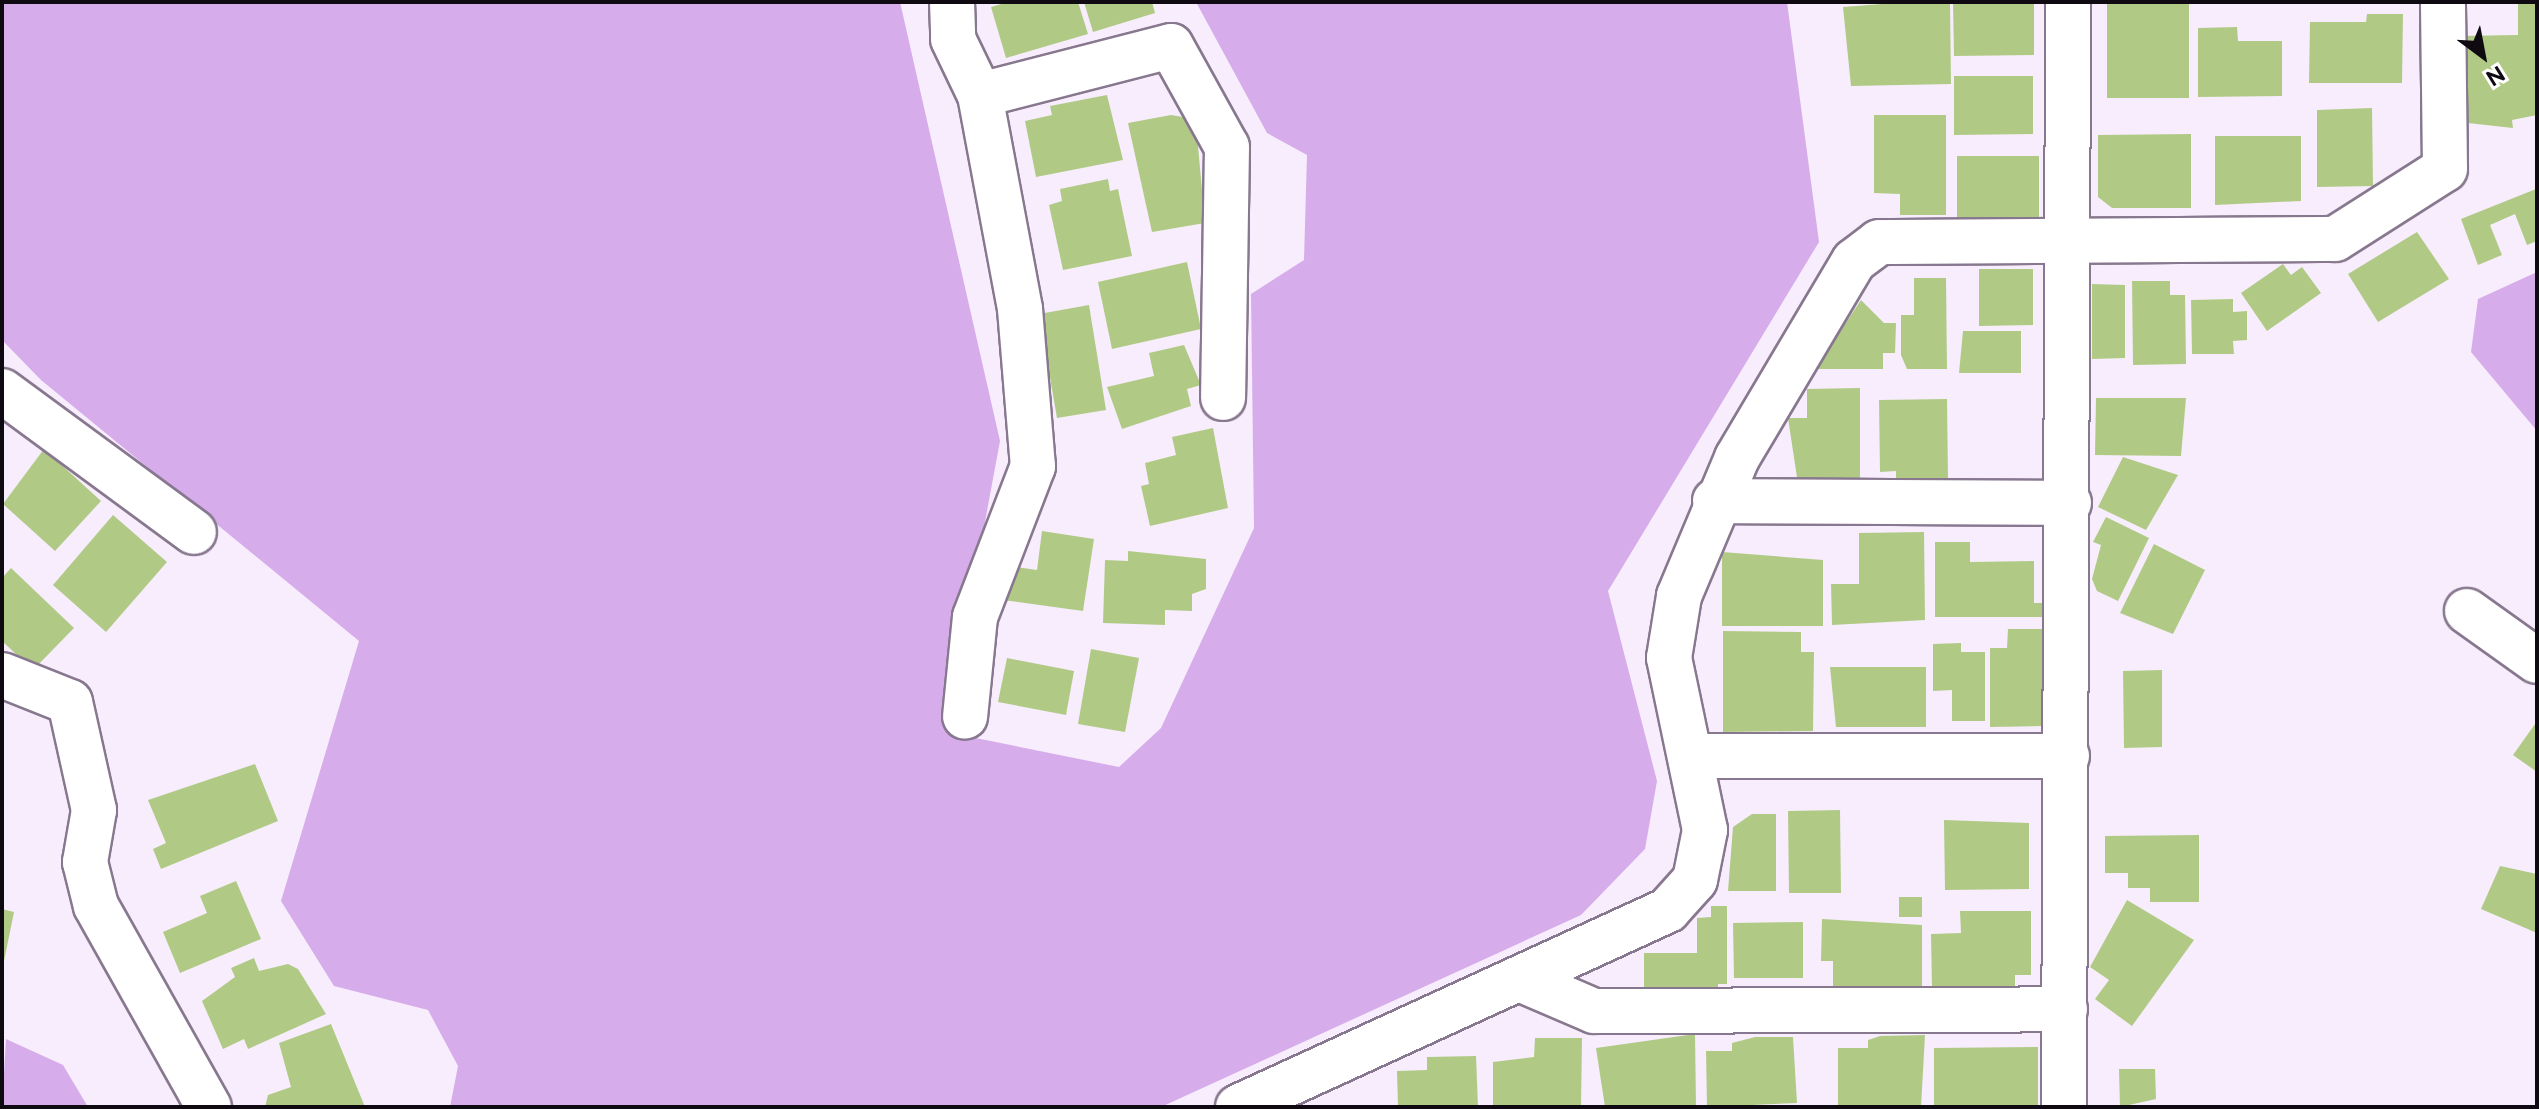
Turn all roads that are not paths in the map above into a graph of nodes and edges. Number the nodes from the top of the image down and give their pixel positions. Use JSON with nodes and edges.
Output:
{"nodes":[{"id":1,"x":952,"y":2,"type":"edge"},
{"id":2,"x":2068,"y":2,"type":"edge"},
{"id":3,"x":2443,"y":2,"type":"edge"},
{"id":4,"x":980,"y":95,"type":"junction"},
{"id":5,"x":2070,"y":239,"type":"junction"},
{"id":6,"x":2,"y":391,"type":"edge"},
{"id":7,"x":1223,"y":398,"type":"dead end"},
{"id":8,"x":1715,"y":501,"type":"junction"},
{"id":9,"x":2069,"y":503,"type":"junction"},
{"id":10,"x":194,"y":532,"type":"dead end"},
{"id":11,"x":2467,"y":611,"type":"dead end"},
{"id":12,"x":2537,"y":661,"type":"edge"},
{"id":13,"x":2,"y":675,"type":"edge"},
{"id":14,"x":965,"y":717,"type":"dead end"},
{"id":15,"x":1692,"y":756,"type":"junction"},
{"id":16,"x":2067,"y":756,"type":"junction"},
{"id":17,"x":1524,"y":981,"type":"junction"},
{"id":18,"x":2065,"y":1009,"type":"junction"},
{"id":19,"x":209,"y":1107,"type":"edge"},
{"id":20,"x":1238,"y":1107,"type":"edge"},
{"id":21,"x":2064,"y":1107,"type":"edge"}],
"edges":[{"from":1,"to":4,"type":"street"},
{"from":2,"to":5,"type":"street"},
{"from":3,"to":5,"type":"street"},
{"from":4,"to":7,"type":"street"},
{"from":4,"to":14,"type":"street"},
{"from":5,"to":8,"type":"street"},
{"from":5,"to":9,"type":"street"},
{"from":6,"to":10,"type":"street"},
{"from":8,"to":9,"type":"street"},
{"from":8,"to":15,"type":"street"},
{"from":9,"to":16,"type":"street"},
{"from":11,"to":12,"type":"street"},
{"from":13,"to":19,"type":"street"},
{"from":15,"to":16,"type":"street"},
{"from":15,"to":17,"type":"street"},
{"from":16,"to":18,"type":"street"},
{"from":17,"to":18,"type":"street"},
{"from":17,"to":20,"type":"street"},
{"from":18,"to":21,"type":"street"}]}
